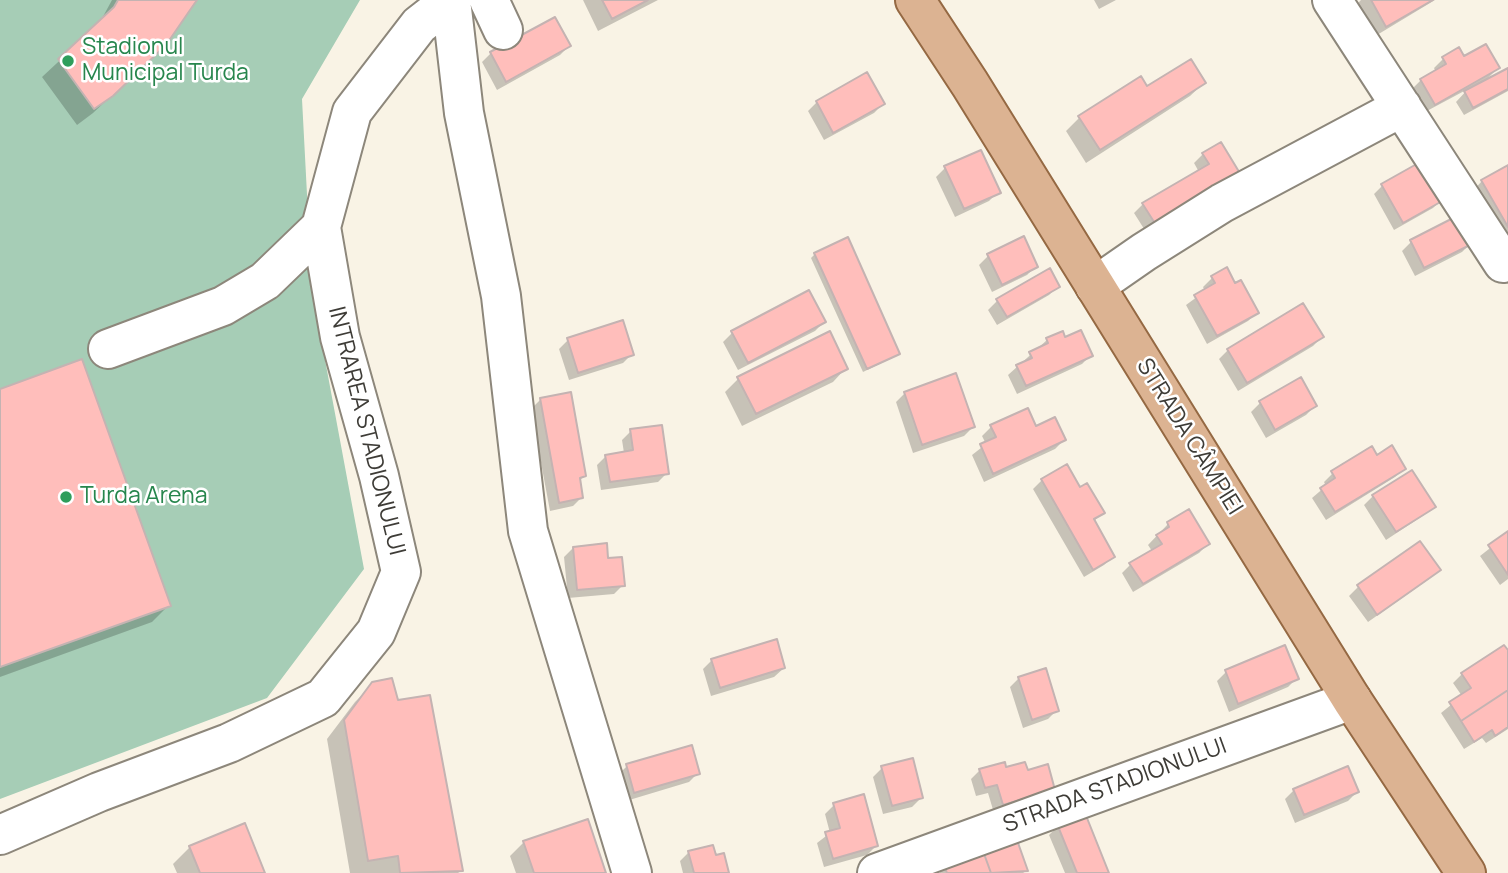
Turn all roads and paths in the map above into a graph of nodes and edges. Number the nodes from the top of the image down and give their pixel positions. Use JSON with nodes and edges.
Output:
{"nodes":[{"id":1,"x":451,"y":0,"type":"edge"},
{"id":2,"x":915,"y":0,"type":"edge"},
{"id":3,"x":1332,"y":0,"type":"edge"},
{"id":4,"x":1402,"y":107,"type":"junction"},
{"id":5,"x":321,"y":227,"type":"junction"},
{"id":6,"x":1503,"y":263,"type":"dead end"},
{"id":7,"x":1095,"y":286,"type":"junction"},
{"id":8,"x":107,"y":349,"type":"dead end"},
{"id":9,"x":1352,"y":699,"type":"junction"},
{"id":10,"x":0,"y":835,"type":"edge"},
{"id":11,"x":632,"y":873,"type":"edge"},
{"id":12,"x":877,"y":873,"type":"edge"},
{"id":13,"x":1466,"y":873,"type":"edge"}],
"edges":[{"from":1,"to":5,"type":"street","name":"INTRAREA STADIONULUI"},
{"from":1,"to":11,"type":"street"},
{"from":2,"to":7,"type":"main road","name":"STRADA CÂMPIEI"},
{"from":3,"to":4,"type":"street"},
{"from":4,"to":6,"type":"street"},
{"from":4,"to":7,"type":"street"},
{"from":5,"to":8,"type":"street"},
{"from":5,"to":10,"type":"street","name":"INTRAREA STADIONULUI"},
{"from":7,"to":9,"type":"main road","name":"STRADA CÂMPIEI"},
{"from":9,"to":12,"type":"street","name":"STRADA STADIONULUI"},
{"from":9,"to":13,"type":"main road","name":"STRADA CÂMPIEI"}]}
